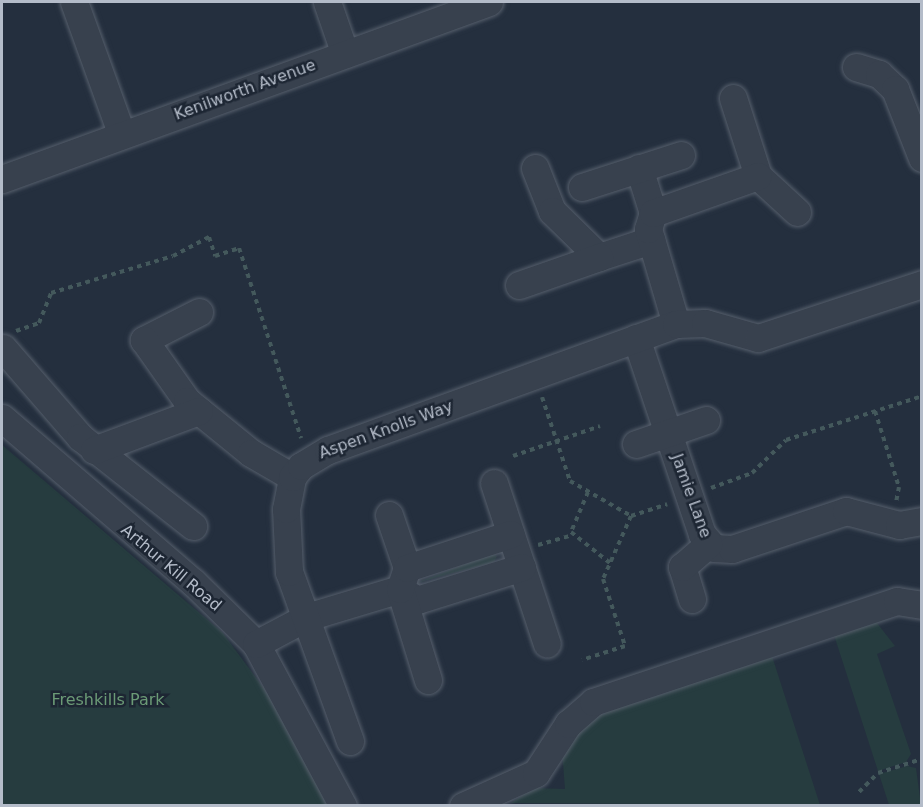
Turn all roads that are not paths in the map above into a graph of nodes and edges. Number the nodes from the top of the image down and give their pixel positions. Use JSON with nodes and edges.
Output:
{"nodes":[{"id":1,"x":74,"y":2,"type":"edge"},
{"id":2,"x":327,"y":2,"type":"edge"},
{"id":3,"x":489,"y":2,"type":"edge"},
{"id":4,"x":345,"y":54,"type":"junction"},
{"id":5,"x":856,"y":68,"type":"dead end"},
{"id":6,"x":733,"y":98,"type":"dead end"},
{"id":7,"x":913,"y":102,"type":"edge"},
{"id":8,"x":122,"y":135,"type":"junction"},
{"id":9,"x":681,"y":155,"type":"dead end"},
{"id":10,"x":921,"y":158,"type":"edge"},
{"id":11,"x":535,"y":168,"type":"dead end"},
{"id":12,"x":639,"y":168,"type":"junction"},
{"id":13,"x":758,"y":176,"type":"junction"},
{"id":14,"x":2,"y":179,"type":"edge"},
{"id":15,"x":582,"y":188,"type":"dead end"},
{"id":16,"x":797,"y":212,"type":"dead end"},
{"id":17,"x":653,"y":213,"type":"junction"},
{"id":18,"x":651,"y":240,"type":"junction"},
{"id":19,"x":599,"y":257,"type":"junction"},
{"id":20,"x":921,"y":284,"type":"edge"},
{"id":21,"x":519,"y":285,"type":"dead end"},
{"id":22,"x":200,"y":312,"type":"dead end"},
{"id":23,"x":676,"y":324,"type":"junction"},
{"id":24,"x":636,"y":338,"type":"junction"},
{"id":25,"x":3,"y":348,"type":"dead end"},
{"id":26,"x":199,"y":411,"type":"junction"},
{"id":27,"x":2,"y":418,"type":"edge"},
{"id":28,"x":706,"y":420,"type":"dead end"},
{"id":29,"x":669,"y":433,"type":"junction"},
{"id":30,"x":636,"y":444,"type":"dead end"},
{"id":31,"x":94,"y":450,"type":"junction"},
{"id":32,"x":292,"y":477,"type":"junction"},
{"id":33,"x":494,"y":483,"type":"dead end"},
{"id":34,"x":389,"y":515,"type":"dead end"},
{"id":35,"x":921,"y":521,"type":"edge"},
{"id":36,"x":194,"y":526,"type":"dead end"},
{"id":37,"x":708,"y":543,"type":"junction"},
{"id":38,"x":520,"y":550,"type":"junction"},
{"id":39,"x":404,"y":578,"type":"junction"},
{"id":40,"x":692,"y":599,"type":"dead end"},
{"id":41,"x":921,"y":605,"type":"edge"},
{"id":42,"x":307,"y":617,"type":"junction"},
{"id":43,"x":256,"y":644,"type":"junction"},
{"id":44,"x":547,"y":644,"type":"dead end"},
{"id":45,"x":428,"y":680,"type":"dead end"},
{"id":46,"x":350,"y":741,"type":"dead end"},
{"id":47,"x":343,"y":806,"type":"edge"},
{"id":48,"x":463,"y":806,"type":"edge"}],
"edges":[{"from":1,"to":8,"type":"street"},
{"from":2,"to":4,"type":"street"},
{"from":3,"to":4,"type":"street","name":"Kenilworth Avenue"},
{"from":4,"to":8,"type":"street","name":"Kenilworth Avenue"},
{"from":5,"to":7,"type":"street"},
{"from":6,"to":13,"type":"street"},
{"from":7,"to":10,"type":"street"},
{"from":8,"to":14,"type":"street","name":"Kenilworth Avenue"},
{"from":9,"to":12,"type":"street"},
{"from":11,"to":19,"type":"street"},
{"from":12,"to":15,"type":"street"},
{"from":12,"to":17,"type":"street"},
{"from":13,"to":16,"type":"street"},
{"from":13,"to":17,"type":"street"},
{"from":17,"to":18,"type":"street"},
{"from":18,"to":19,"type":"street"},
{"from":18,"to":23,"type":"street"},
{"from":19,"to":21,"type":"street"},
{"from":20,"to":23,"type":"street","name":"Aspen Knolls Way"},
{"from":22,"to":26,"type":"street"},
{"from":23,"to":24,"type":"street","name":"Aspen Knolls Way"},
{"from":24,"to":29,"type":"street","name":"Jamie Lane"},
{"from":24,"to":32,"type":"street","name":"Aspen Knolls Way"},
{"from":25,"to":31,"type":"street"},
{"from":26,"to":31,"type":"street"},
{"from":26,"to":32,"type":"street"},
{"from":27,"to":43,"type":"street","name":"Arthur Kill Road"},
{"from":28,"to":29,"type":"street"},
{"from":29,"to":30,"type":"street"},
{"from":29,"to":37,"type":"street","name":"Jamie Lane"},
{"from":31,"to":36,"type":"street"},
{"from":32,"to":42,"type":"street"},
{"from":33,"to":38,"type":"street"},
{"from":34,"to":39,"type":"street"},
{"from":35,"to":37,"type":"street","name":"Jamie Lane"},
{"from":37,"to":40,"type":"street"},
{"from":38,"to":39,"type":"street"},
{"from":38,"to":44,"type":"street"},
{"from":39,"to":42,"type":"street"},
{"from":39,"to":45,"type":"street"},
{"from":41,"to":48,"type":"street"},
{"from":42,"to":43,"type":"street"},
{"from":42,"to":46,"type":"street"},
{"from":43,"to":47,"type":"street","name":"Arthur Kill Road"}]}
